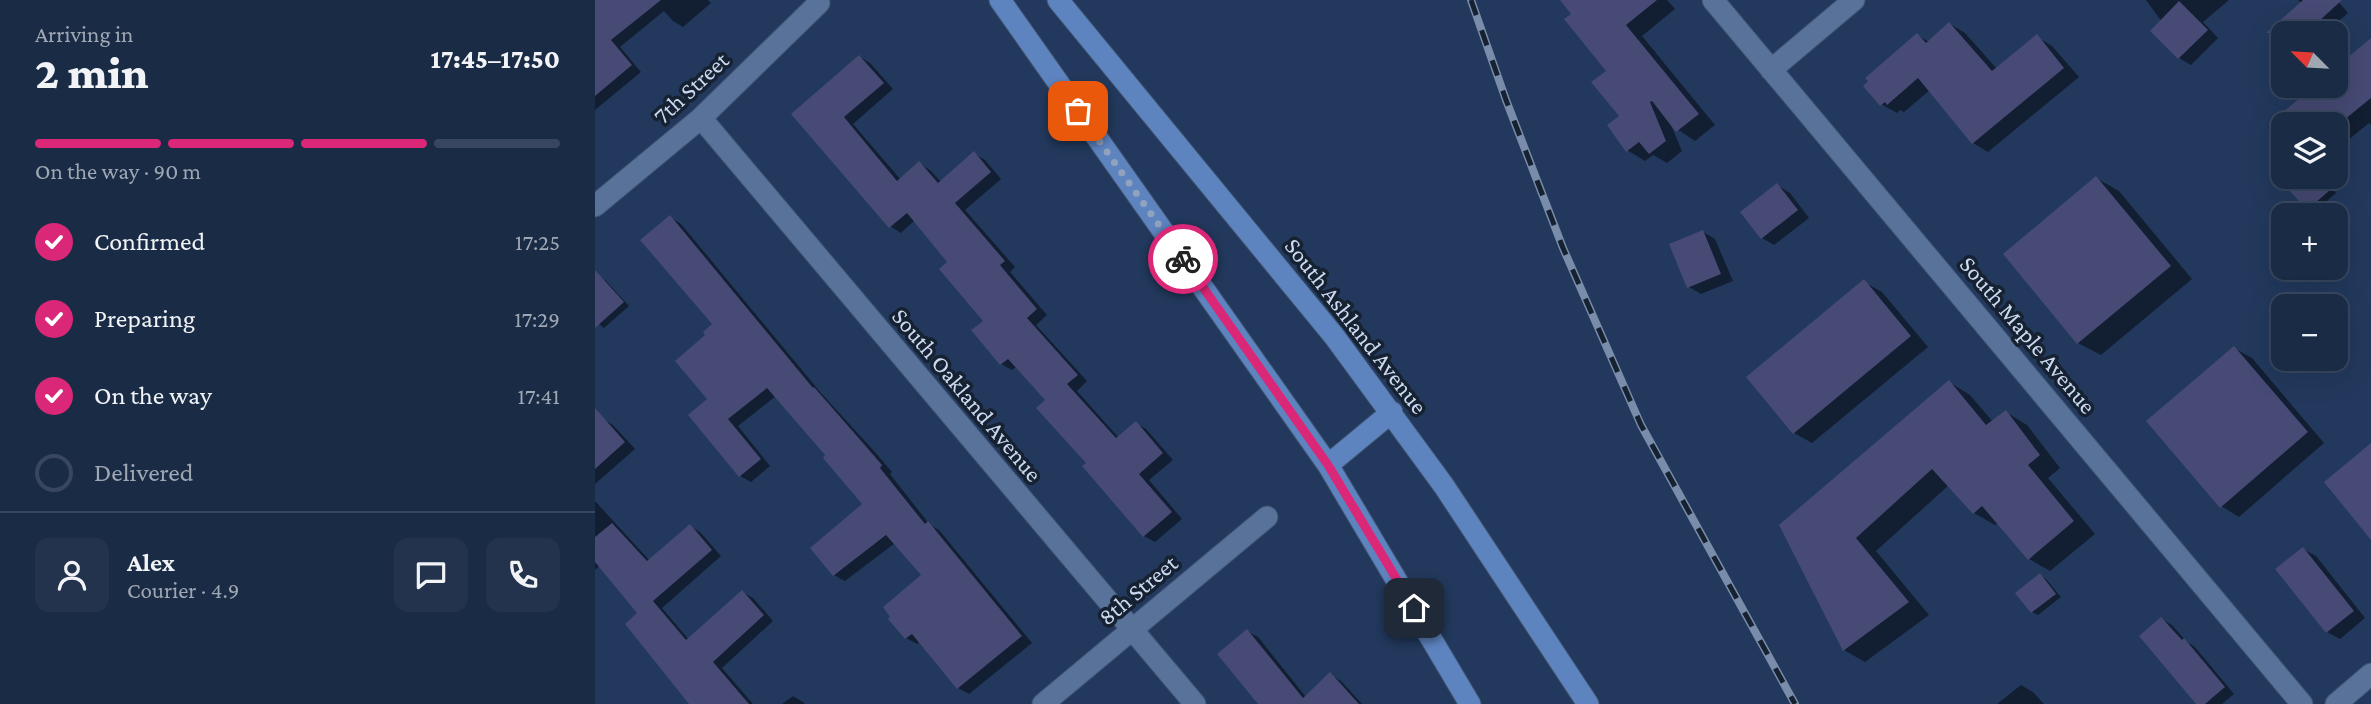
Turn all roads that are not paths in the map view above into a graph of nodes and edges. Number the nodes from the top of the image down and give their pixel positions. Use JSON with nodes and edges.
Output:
{"nodes":[{"id":1,"x":1000,"y":0,"type":"edge"},
{"id":2,"x":1058,"y":0,"type":"edge"},
{"id":3,"x":1713,"y":0,"type":"edge"},
{"id":4,"x":1854,"y":0,"type":"edge"},
{"id":5,"x":819,"y":3,"type":"dead end"},
{"id":6,"x":1771,"y":70,"type":"junction"},
{"id":7,"x":701,"y":118,"type":"junction"},
{"id":8,"x":595,"y":206,"type":"edge"},
{"id":9,"x":1392,"y":412,"type":"junction"},
{"id":10,"x":1328,"y":465,"type":"junction"},
{"id":11,"x":1267,"y":517,"type":"dead end"},
{"id":12,"x":1131,"y":631,"type":"junction"},
{"id":13,"x":2371,"y":674,"type":"edge"},
{"id":14,"x":1043,"y":704,"type":"edge"},
{"id":15,"x":1195,"y":704,"type":"edge"},
{"id":16,"x":1470,"y":704,"type":"edge"},
{"id":17,"x":1588,"y":704,"type":"edge"},
{"id":18,"x":2302,"y":704,"type":"edge"},
{"id":19,"x":2336,"y":704,"type":"edge"}],
"edges":[{"from":1,"to":10,"type":"main road"},
{"from":2,"to":9,"type":"main road","name":"South Ashland Avenue"},
{"from":3,"to":6,"type":"street","name":"South Maple Avenue"},
{"from":4,"to":6,"type":"street"},
{"from":5,"to":7,"type":"street","name":"7th Street"},
{"from":6,"to":18,"type":"street","name":"South Maple Avenue"},
{"from":7,"to":8,"type":"street","name":"7th Street"},
{"from":7,"to":12,"type":"street","name":"South Oakland Avenue"},
{"from":9,"to":10,"type":"main road"},
{"from":9,"to":17,"type":"main road","name":"South Ashland Avenue"},
{"from":10,"to":16,"type":"main road"},
{"from":11,"to":12,"type":"street","name":"8th Street"},
{"from":12,"to":14,"type":"street","name":"8th Street"},
{"from":12,"to":15,"type":"street","name":"South Oakland Avenue"},
{"from":13,"to":19,"type":"street"}]}
